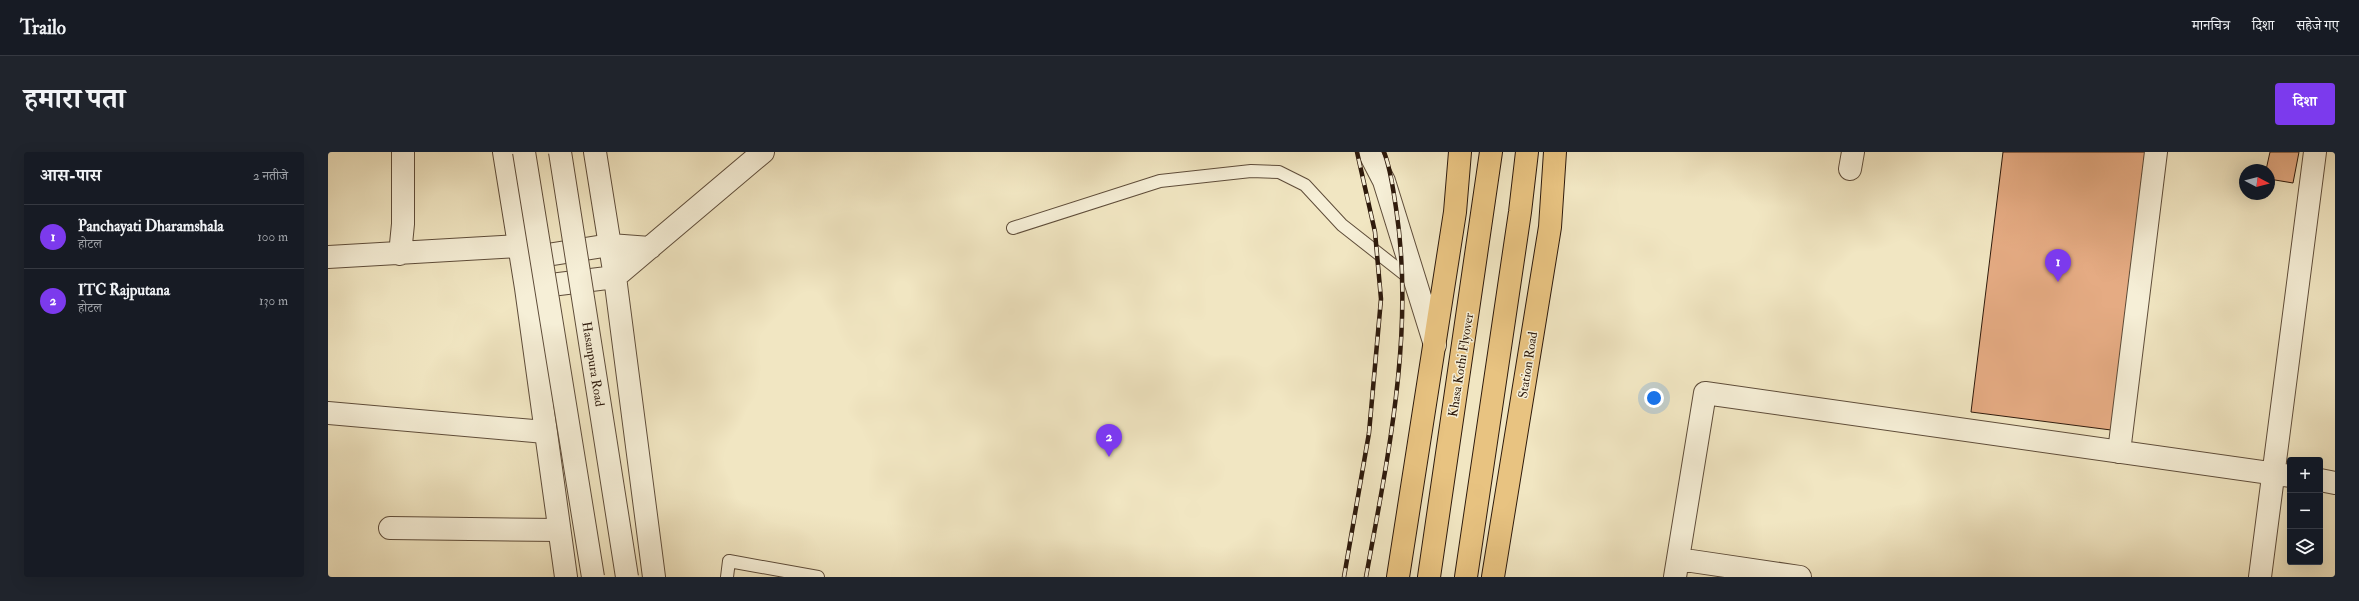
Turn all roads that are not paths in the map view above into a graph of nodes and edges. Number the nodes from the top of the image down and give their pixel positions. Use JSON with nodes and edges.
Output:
{"nodes":[{"id":1,"x":403,"y":152,"type":"edge"},
{"id":2,"x":504,"y":152,"type":"edge"},
{"id":3,"x":524,"y":152,"type":"edge"},
{"id":4,"x":560,"y":152,"type":"edge"},
{"id":5,"x":595,"y":152,"type":"edge"},
{"id":6,"x":763,"y":152,"type":"edge"},
{"id":7,"x":1369,"y":152,"type":"edge"},
{"id":8,"x":1460,"y":152,"type":"edge"},
{"id":9,"x":1491,"y":152,"type":"edge"},
{"id":10,"x":1527,"y":152,"type":"edge"},
{"id":11,"x":1555,"y":152,"type":"edge"},
{"id":12,"x":2156,"y":152,"type":"edge"},
{"id":13,"x":2315,"y":152,"type":"edge"},
{"id":14,"x":1013,"y":228,"type":"dead end"},
{"id":15,"x":610,"y":245,"type":"junction"},
{"id":16,"x":650,"y":248,"type":"junction"},
{"id":17,"x":520,"y":252,"type":"junction"},
{"id":18,"x":400,"y":254,"type":"junction"},
{"id":19,"x":328,"y":257,"type":"edge"},
{"id":20,"x":615,"y":277,"type":"junction"},
{"id":21,"x":1415,"y":282,"type":"junction"},
{"id":22,"x":526,"y":288,"type":"junction"},
{"id":23,"x":1435,"y":345,"type":"junction"},
{"id":24,"x":328,"y":413,"type":"edge"},
{"id":25,"x":544,"y":432,"type":"junction"},
{"id":26,"x":2118,"y":452,"type":"junction"},
{"id":27,"x":2282,"y":475,"type":"edge"},
{"id":28,"x":2323,"y":481,"type":"edge"},
{"id":29,"x":2335,"y":483,"type":"edge"},
{"id":30,"x":390,"y":528,"type":"dead end"},
{"id":31,"x":559,"y":530,"type":"junction"},
{"id":32,"x":1676,"y":568,"type":"edge"},
{"id":33,"x":566,"y":577,"type":"edge"},
{"id":34,"x":593,"y":577,"type":"edge"},
{"id":35,"x":627,"y":577,"type":"edge"},
{"id":36,"x":654,"y":577,"type":"edge"},
{"id":37,"x":727,"y":577,"type":"edge"},
{"id":38,"x":818,"y":577,"type":"edge"},
{"id":39,"x":1398,"y":577,"type":"edge"},
{"id":40,"x":1429,"y":577,"type":"edge"},
{"id":41,"x":1466,"y":577,"type":"edge"},
{"id":42,"x":1493,"y":577,"type":"edge"},
{"id":43,"x":1800,"y":577,"type":"edge"},
{"id":44,"x":2260,"y":577,"type":"edge"}],
"edges":[{"from":1,"to":18,"type":"street"},
{"from":2,"to":17,"type":"street"},
{"from":3,"to":34,"type":"street","bridge":true},
{"from":4,"to":35,"type":"street","name":"Hasanpura Road","bridge":true},
{"from":5,"to":15,"type":"street"},
{"from":6,"to":16,"type":"street"},
{"from":7,"to":21,"type":"street"},
{"from":8,"to":23,"type":"main road"},
{"from":9,"to":40,"type":"main road","name":"Khasa Kothi Flyover"},
{"from":10,"to":41,"type":"main road"},
{"from":11,"to":42,"type":"main road","name":"Station Road"},
{"from":12,"to":26,"type":"street"},
{"from":13,"to":27,"type":"street"},
{"from":14,"to":21,"type":"lane"},
{"from":15,"to":16,"type":"street"},
{"from":15,"to":17,"type":"street"},
{"from":15,"to":20,"type":"street"},
{"from":16,"to":20,"type":"street"},
{"from":17,"to":18,"type":"street"},
{"from":17,"to":22,"type":"street"},
{"from":18,"to":19,"type":"street"},
{"from":20,"to":22,"type":"street"},
{"from":20,"to":36,"type":"street"},
{"from":21,"to":23,"type":"street"},
{"from":22,"to":25,"type":"street"},
{"from":23,"to":39,"type":"main road"},
{"from":24,"to":25,"type":"street"},
{"from":25,"to":31,"type":"street"},
{"from":26,"to":27,"type":"street"},
{"from":26,"to":32,"type":"street"},
{"from":27,"to":44,"type":"street"},
{"from":28,"to":29,"type":"street"},
{"from":30,"to":31,"type":"street"},
{"from":31,"to":33,"type":"street"},
{"from":32,"to":43,"type":"street"},
{"from":37,"to":38,"type":"lane"}]}
